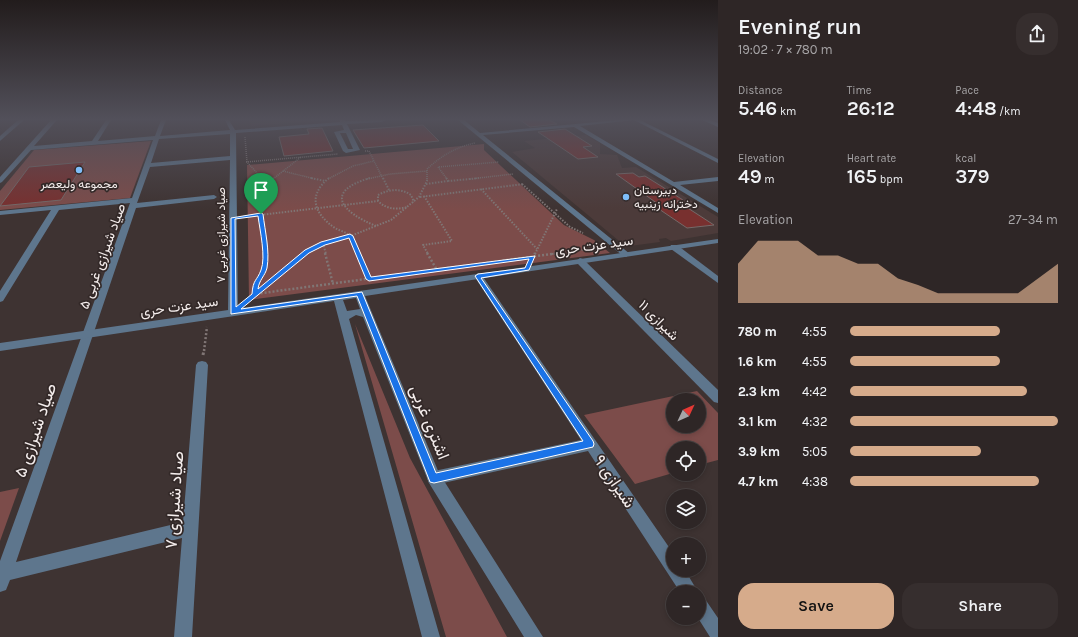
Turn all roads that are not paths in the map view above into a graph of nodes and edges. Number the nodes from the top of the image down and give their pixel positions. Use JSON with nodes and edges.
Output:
{"nodes":[{"id":1,"x":27,"y":150,"type":"edge"},
{"id":2,"x":153,"y":150,"type":"edge"},
{"id":3,"x":233,"y":150,"type":"edge"},
{"id":4,"x":499,"y":150,"type":"edge"},
{"id":5,"x":619,"y":150,"type":"edge"},
{"id":6,"x":696,"y":150,"type":"edge"},
{"id":7,"x":233,"y":161,"type":"junction"},
{"id":8,"x":718,"y":161,"type":"edge"},
{"id":9,"x":148,"y":165,"type":"junction"},
{"id":10,"x":718,"y":179,"type":"edge"},
{"id":11,"x":0,"y":181,"type":"edge"},
{"id":12,"x":673,"y":184,"type":"junction"},
{"id":13,"x":214,"y":197,"type":"dead end"},
{"id":14,"x":134,"y":203,"type":"junction"},
{"id":15,"x":56,"y":208,"type":"junction"},
{"id":16,"x":718,"y":211,"type":"edge"},
{"id":17,"x":0,"y":213,"type":"edge"},
{"id":18,"x":718,"y":241,"type":"edge"},
{"id":19,"x":674,"y":247,"type":"junction"},
{"id":20,"x":626,"y":254,"type":"junction"},
{"id":21,"x":580,"y":261,"type":"junction"},
{"id":22,"x":478,"y":276,"type":"junction"},
{"id":23,"x":718,"y":280,"type":"edge"},
{"id":24,"x":359,"y":294,"type":"junction"},
{"id":25,"x":338,"y":297,"type":"junction"},
{"id":26,"x":0,"y":299,"type":"edge"},
{"id":27,"x":233,"y":313,"type":"junction"},
{"id":28,"x":368,"y":315,"type":"junction"},
{"id":29,"x":344,"y":317,"type":"junction"},
{"id":30,"x":88,"y":334,"type":"junction"},
{"id":31,"x":0,"y":347,"type":"edge"},
{"id":32,"x":202,"y":365,"type":"road end"},
{"id":33,"x":718,"y":398,"type":"edge"},
{"id":34,"x":590,"y":444,"type":"junction"},
{"id":35,"x":434,"y":478,"type":"junction"},
{"id":36,"x":190,"y":528,"type":"junction"},
{"id":37,"x":666,"y":557,"type":"edge"},
{"id":38,"x":2,"y":578,"type":"edge"},
{"id":39,"x":706,"y":615,"type":"edge"},
{"id":40,"x":718,"y":633,"type":"edge"},
{"id":41,"x":183,"y":637,"type":"edge"},
{"id":42,"x":431,"y":637,"type":"edge"},
{"id":43,"x":534,"y":637,"type":"edge"}],
"edges":[{"from":1,"to":11,"type":"street"},
{"from":2,"to":9,"type":"street","name":"صیاد شیرازی غربی ۵"},
{"from":3,"to":7,"type":"street","name":"صیاد شیرازی غربی ۷"},
{"from":4,"to":20,"type":"street"},
{"from":5,"to":12,"type":"street"},
{"from":6,"to":8,"type":"street"},
{"from":7,"to":9,"type":"street"},
{"from":7,"to":27,"type":"street","name":"صیاد شیرازی غربی ۷"},
{"from":9,"to":14,"type":"street","name":"صیاد شیرازی غربی ۵"},
{"from":10,"to":12,"type":"street"},
{"from":12,"to":16,"type":"street"},
{"from":13,"to":14,"type":"street"},
{"from":14,"to":15,"type":"street"},
{"from":14,"to":30,"type":"street","name":"صیاد شیرازی غربی ۵"},
{"from":15,"to":17,"type":"street"},
{"from":15,"to":26,"type":"street"},
{"from":18,"to":19,"type":"street","name":"سید عزت حری"},
{"from":19,"to":20,"type":"street","name":"سید عزت حری"},
{"from":19,"to":23,"type":"street"},
{"from":20,"to":21,"type":"street","name":"سید عزت حری"},
{"from":21,"to":22,"type":"street","name":"سید عزت حری"},
{"from":21,"to":33,"type":"street","name":"شیرازی ۱۱"},
{"from":22,"to":24,"type":"street","name":"سید عزت حری"},
{"from":22,"to":34,"type":"street","name":"شیرازی ۹"},
{"from":24,"to":25,"type":"street","name":"سید عزت حری"},
{"from":24,"to":28,"type":"street","name":"اشتری غربی"},
{"from":25,"to":27,"type":"street","name":"سید عزت حری"},
{"from":25,"to":29,"type":"street"},
{"from":27,"to":30,"type":"street","name":"سید عزت حری"},
{"from":28,"to":29,"type":"street"},
{"from":28,"to":35,"type":"street","name":"اشتری غربی"},
{"from":29,"to":42,"type":"street"},
{"from":30,"to":31,"type":"street","name":"سید عزت حری"},
{"from":30,"to":38,"type":"street","name":"صیاد شیرازی ۵"},
{"from":32,"to":36,"type":"street","name":"صیاد شیرازی ۷"},
{"from":34,"to":35,"type":"street"},
{"from":34,"to":37,"type":"street","name":"شیرازی ۹"},
{"from":35,"to":43,"type":"street","name":"اشتری غربی"},
{"from":36,"to":38,"type":"street"},
{"from":36,"to":41,"type":"street","name":"صیاد شیرازی ۷"},
{"from":39,"to":40,"type":"street"}]}
